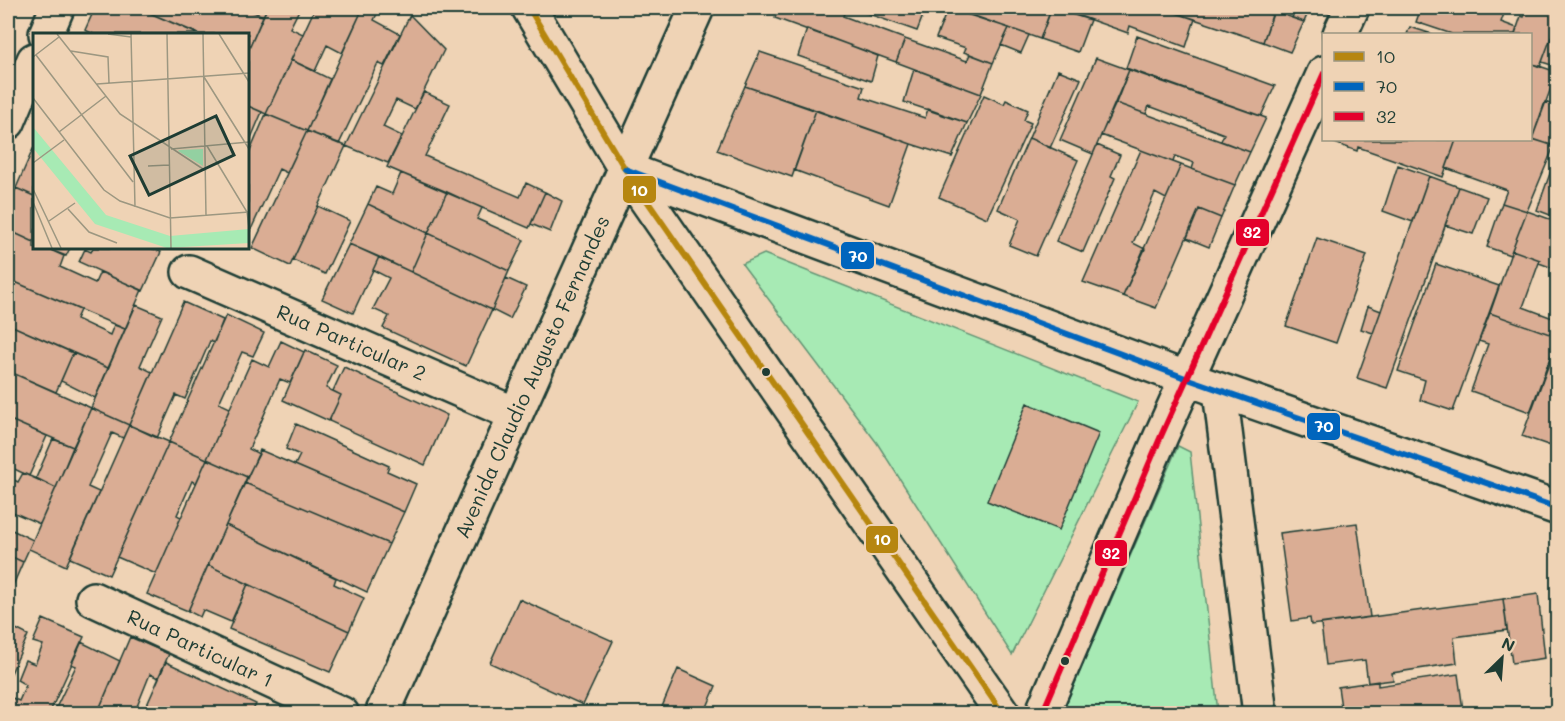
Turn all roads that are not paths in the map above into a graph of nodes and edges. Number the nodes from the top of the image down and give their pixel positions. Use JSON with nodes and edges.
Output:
{"nodes":[{"id":1,"x":57,"y":8,"type":"edge"},
{"id":2,"x":529,"y":8,"type":"edge"},
{"id":3,"x":697,"y":8,"type":"edge"},
{"id":4,"x":1352,"y":8,"type":"edge"},
{"id":5,"x":46,"y":33,"type":"edge"},
{"id":6,"x":1340,"y":33,"type":"edge"},
{"id":7,"x":33,"y":62,"type":"edge"},
{"id":8,"x":1322,"y":75,"type":"edge"},
{"id":9,"x":8,"y":122,"type":"edge"},
{"id":10,"x":625,"y":169,"type":"junction"},
{"id":11,"x":189,"y":272,"type":"dead end"},
{"id":12,"x":1188,"y":379,"type":"junction"},
{"id":13,"x":1220,"y":390,"type":"junction"},
{"id":14,"x":515,"y":414,"type":"junction"},
{"id":15,"x":1557,"y":508,"type":"edge"},
{"id":16,"x":93,"y":599,"type":"dead end"},
{"id":17,"x":342,"y":714,"type":"edge"},
{"id":18,"x":381,"y":714,"type":"edge"},
{"id":19,"x":1003,"y":714,"type":"edge"},
{"id":20,"x":1042,"y":714,"type":"edge"},
{"id":21,"x":1260,"y":714,"type":"edge"}],
"edges":[{"from":1,"to":5,"type":"street"},
{"from":2,"to":10,"type":"street"},
{"from":3,"to":10,"type":"street","name":"Avenida Claudio Augusto Fernandes"},
{"from":4,"to":6,"type":"street"},
{"from":7,"to":9,"type":"street"},
{"from":8,"to":12,"type":"street"},
{"from":10,"to":12,"type":"street"},
{"from":10,"to":14,"type":"street","name":"Avenida Claudio Augusto Fernandes"},
{"from":10,"to":19,"type":"street"},
{"from":11,"to":14,"type":"street","name":"Rua Particular 2"},
{"from":12,"to":13,"type":"street"},
{"from":12,"to":20,"type":"street"},
{"from":13,"to":15,"type":"street"},
{"from":13,"to":21,"type":"street"},
{"from":14,"to":18,"type":"street","name":"Avenida Claudio Augusto Fernandes"},
{"from":16,"to":17,"type":"street","name":"Rua Particular 1"}]}
